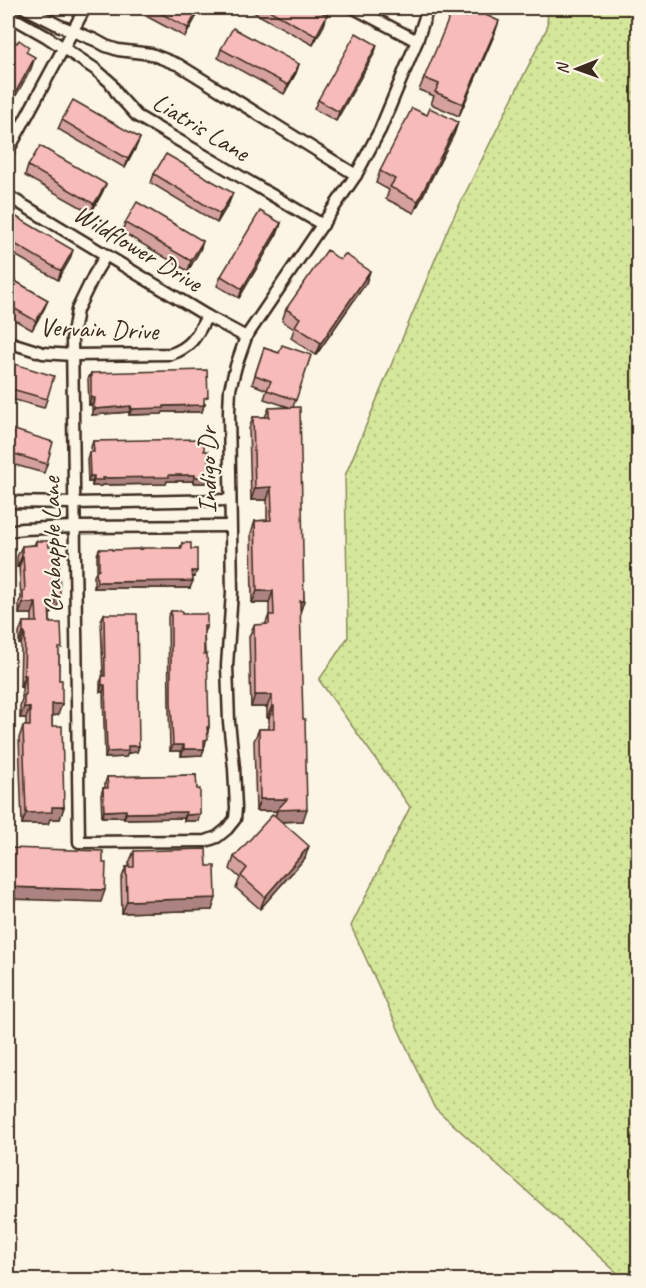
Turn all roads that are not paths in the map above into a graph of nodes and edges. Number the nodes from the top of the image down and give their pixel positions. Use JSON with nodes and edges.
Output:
{"nodes":[{"id":1,"x":25,"y":8,"type":"edge"},
{"id":2,"x":85,"y":8,"type":"edge"},
{"id":3,"x":354,"y":8,"type":"edge"},
{"id":4,"x":428,"y":8,"type":"edge"},
{"id":5,"x":8,"y":15,"type":"edge"},
{"id":6,"x":72,"y":31,"type":"junction"},
{"id":7,"x":417,"y":41,"type":"junction"},
{"id":8,"x":63,"y":48,"type":"junction"},
{"id":9,"x":8,"y":151,"type":"edge"},
{"id":10,"x":356,"y":175,"type":"junction"},
{"id":11,"x":8,"y":196,"type":"edge"},
{"id":12,"x":323,"y":225,"type":"junction"},
{"id":13,"x":106,"y":255,"type":"junction"},
{"id":14,"x":207,"y":316,"type":"junction"},
{"id":15,"x":246,"y":337,"type":"junction"},
{"id":16,"x":8,"y":342,"type":"edge"},
{"id":17,"x":72,"y":354,"type":"junction"},
{"id":18,"x":230,"y":500,"type":"junction"},
{"id":19,"x":8,"y":502,"type":"edge"},
{"id":20,"x":74,"y":503,"type":"junction"},
{"id":21,"x":230,"y":526,"type":"junction"},
{"id":22,"x":75,"y":527,"type":"junction"},
{"id":23,"x":8,"y":531,"type":"edge"},
{"id":24,"x":79,"y":842,"type":"joint"}],
"edges":[{"from":1,"to":6,"type":"street","name":"Liatris Lane"},
{"from":2,"to":6,"type":"street"},
{"from":3,"to":7,"type":"street"},
{"from":4,"to":7,"type":"street","name":"Indigo Dr"},
{"from":5,"to":8,"type":"street","name":"Liatris Lane"},
{"from":6,"to":8,"type":"street"},
{"from":6,"to":10,"type":"street","name":"Liatris Lane"},
{"from":7,"to":10,"type":"street","name":"Indigo Dr"},
{"from":8,"to":9,"type":"street"},
{"from":8,"to":12,"type":"street","name":"Liatris Lane"},
{"from":10,"to":12,"type":"street","name":"Indigo Dr"},
{"from":11,"to":13,"type":"street","name":"Wildflower Drive"},
{"from":12,"to":15,"type":"street","name":"Indigo Dr"},
{"from":13,"to":14,"type":"street","name":"Wildflower Drive"},
{"from":13,"to":17,"type":"street","name":"Crabapple Lane"},
{"from":14,"to":15,"type":"street","name":"Wildflower Drive"},
{"from":14,"to":17,"type":"street","name":"Vervain Drive"},
{"from":15,"to":18,"type":"street","name":"Indigo Dr"},
{"from":16,"to":17,"type":"street","name":"Vervain Drive"},
{"from":17,"to":20,"type":"street","name":"Crabapple Lane"},
{"from":18,"to":20,"type":"street"},
{"from":18,"to":21,"type":"street","name":"Indigo Dr"},
{"from":19,"to":20,"type":"street"},
{"from":20,"to":22,"type":"street","name":"Crabapple Lane"},
{"from":21,"to":22,"type":"street"},
{"from":21,"to":24,"type":"street","name":"Indigo Dr"},
{"from":22,"to":23,"type":"street"},
{"from":22,"to":24,"type":"street","name":"Crabapple Lane"}]}
